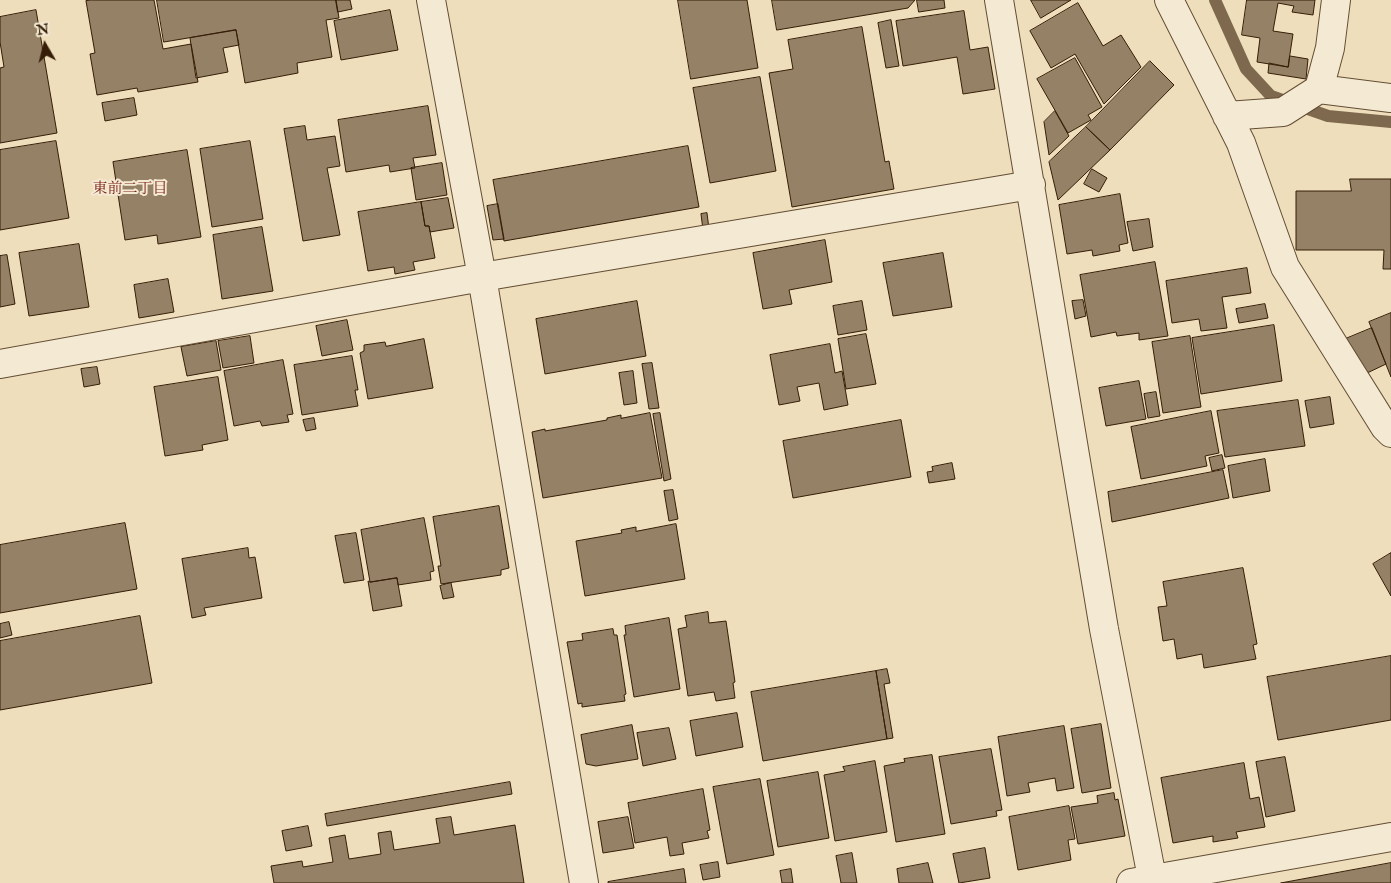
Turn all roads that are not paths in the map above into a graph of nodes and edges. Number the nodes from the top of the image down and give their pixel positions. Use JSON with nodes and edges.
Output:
{"nodes":[{"id":1,"x":431,"y":0,"type":"edge"},
{"id":2,"x":999,"y":0,"type":"edge"},
{"id":3,"x":1169,"y":0,"type":"edge"},
{"id":4,"x":1336,"y":0,"type":"edge"},
{"id":5,"x":1314,"y":92,"type":"junction"},
{"id":6,"x":1391,"y":98,"type":"edge"},
{"id":7,"x":1227,"y":116,"type":"junction"},
{"id":8,"x":1030,"y":185,"type":"junction"},
{"id":9,"x":482,"y":277,"type":"junction"},
{"id":10,"x":0,"y":364,"type":"edge"},
{"id":11,"x":1391,"y":433,"type":"edge"},
{"id":12,"x":1391,"y":837,"type":"edge"},
{"id":13,"x":1146,"y":882,"type":"edge"},
{"id":14,"x":584,"y":883,"type":"edge"}],
"edges":[{"from":1,"to":9,"type":"street"},
{"from":2,"to":8,"type":"street"},
{"from":3,"to":7,"type":"street"},
{"from":4,"to":5,"type":"street"},
{"from":5,"to":6,"type":"street"},
{"from":5,"to":7,"type":"street"},
{"from":7,"to":11,"type":"street"},
{"from":8,"to":9,"type":"street"},
{"from":8,"to":13,"type":"street"},
{"from":9,"to":10,"type":"street"},
{"from":9,"to":14,"type":"street"},
{"from":12,"to":13,"type":"street"}]}
